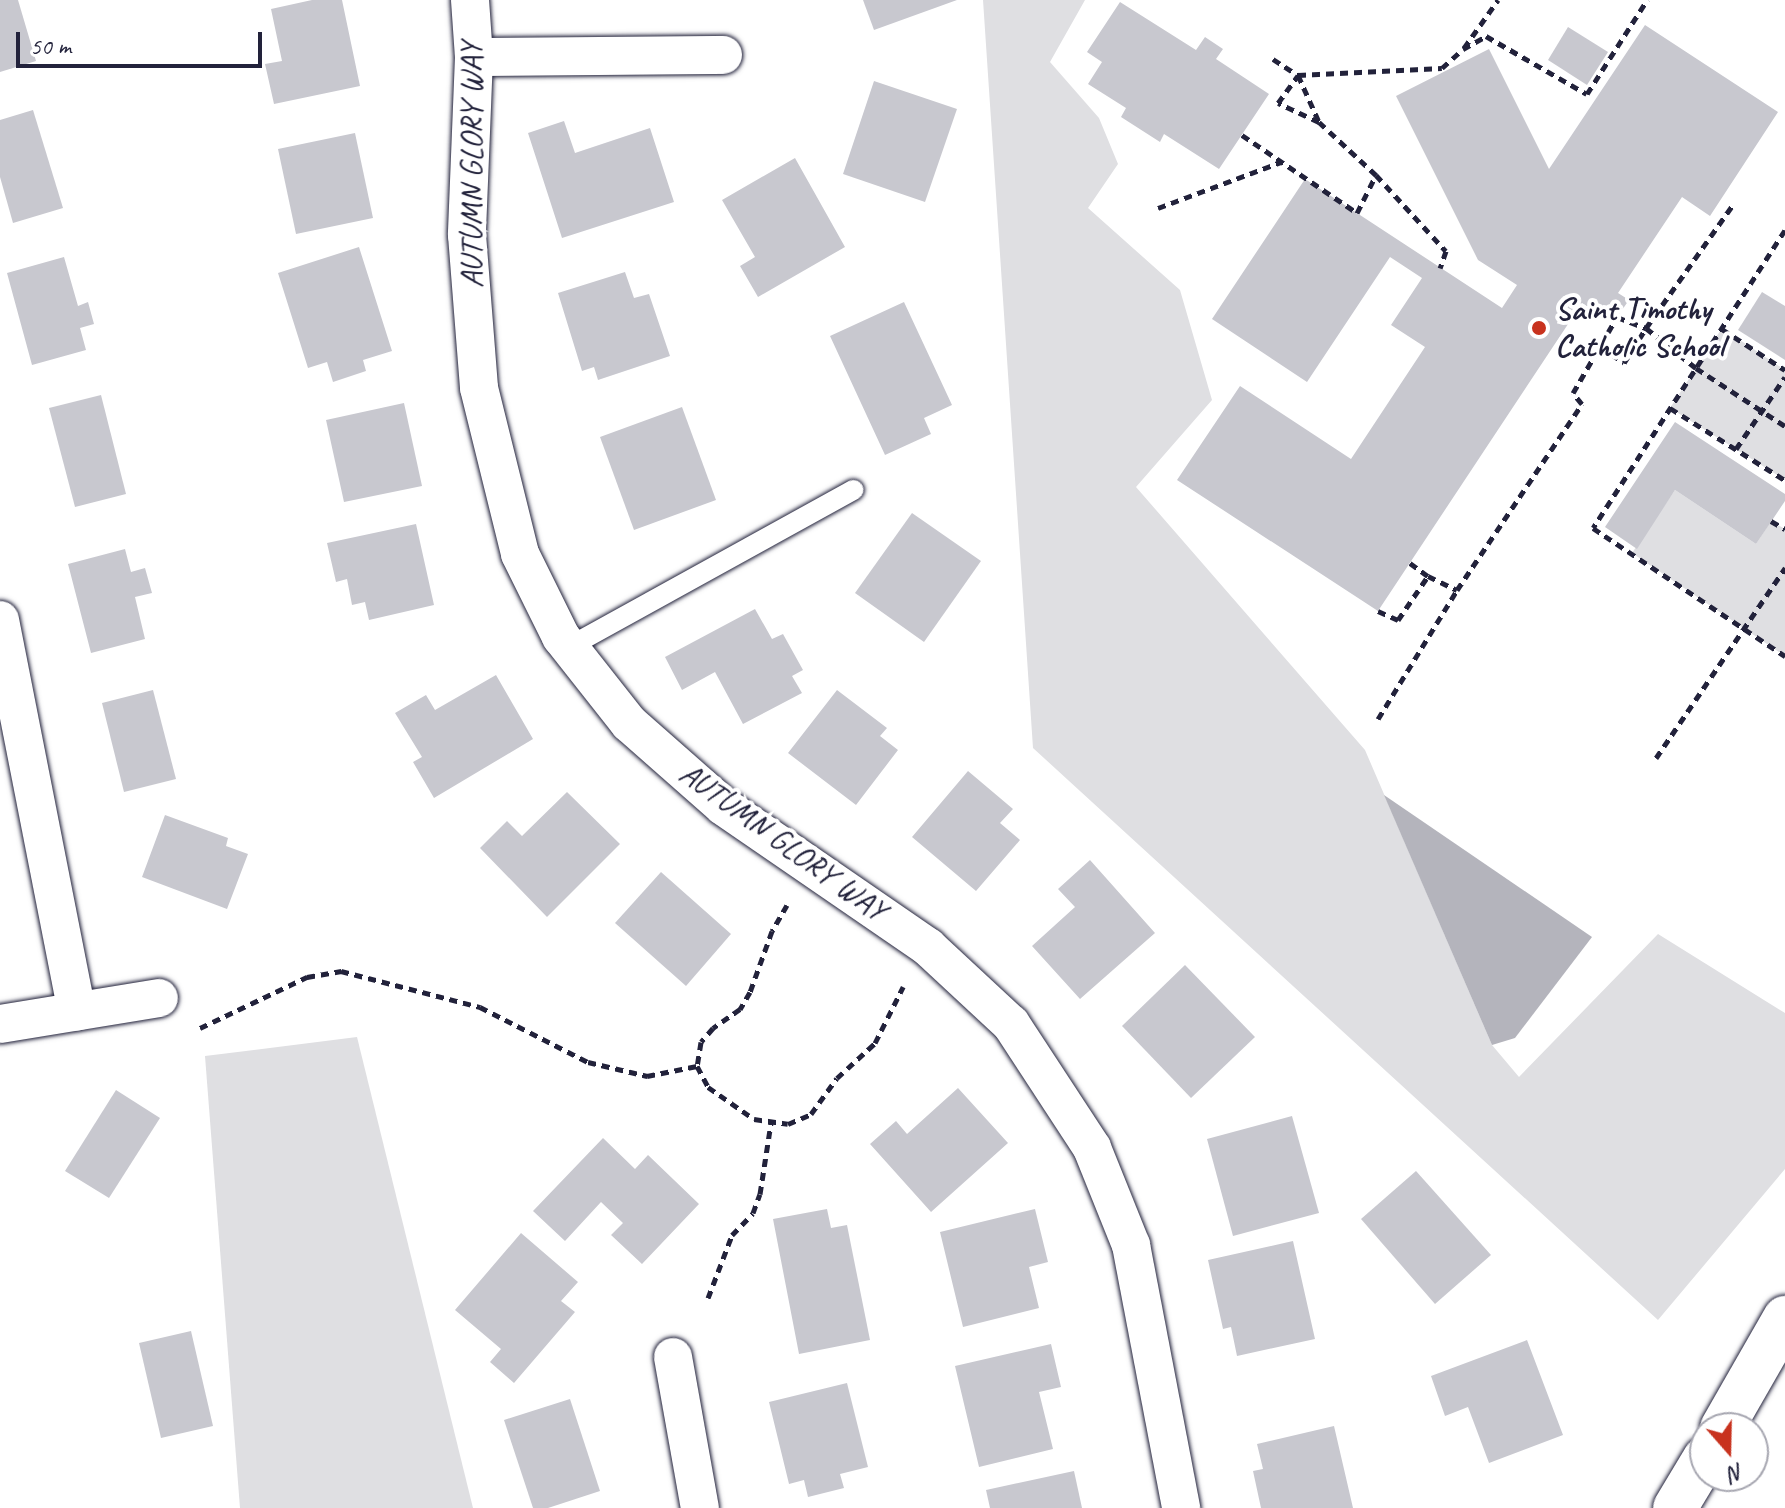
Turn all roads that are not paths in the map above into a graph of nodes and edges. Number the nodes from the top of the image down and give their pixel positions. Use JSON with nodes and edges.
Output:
{"nodes":[{"id":1,"x":470,"y":0,"type":"edge"},
{"id":2,"x":723,"y":55,"type":"dead end"},
{"id":3,"x":474,"y":57,"type":"junction"},
{"id":4,"x":853,"y":490,"type":"dead end"},
{"id":5,"x":0,"y":620,"type":"edge"},
{"id":6,"x":569,"y":647,"type":"junction"},
{"id":7,"x":159,"y":998,"type":"dead end"},
{"id":8,"x":77,"y":1012,"type":"junction"},
{"id":9,"x":0,"y":1024,"type":"edge"},
{"id":10,"x":1785,"y":1318,"type":"edge"},
{"id":11,"x":673,"y":1357,"type":"dead end"},
{"id":12,"x":1731,"y":1412,"type":"edge"},
{"id":13,"x":1689,"y":1485,"type":"edge"},
{"id":14,"x":700,"y":1508,"type":"edge"},
{"id":15,"x":1181,"y":1508,"type":"edge"},
{"id":16,"x":1675,"y":1508,"type":"edge"}],
"edges":[{"from":1,"to":3,"type":"street","name":"AUTUMN GLORY WAY"},
{"from":2,"to":3,"type":"street"},
{"from":3,"to":6,"type":"street","name":"AUTUMN GLORY WAY"},
{"from":4,"to":6,"type":"lane"},
{"from":5,"to":8,"type":"street"},
{"from":6,"to":15,"type":"street","name":"AUTUMN GLORY WAY"},
{"from":7,"to":8,"type":"street"},
{"from":8,"to":9,"type":"street"},
{"from":10,"to":12,"type":"main road"},
{"from":11,"to":14,"type":"street"},
{"from":13,"to":16,"type":"main road"}]}
